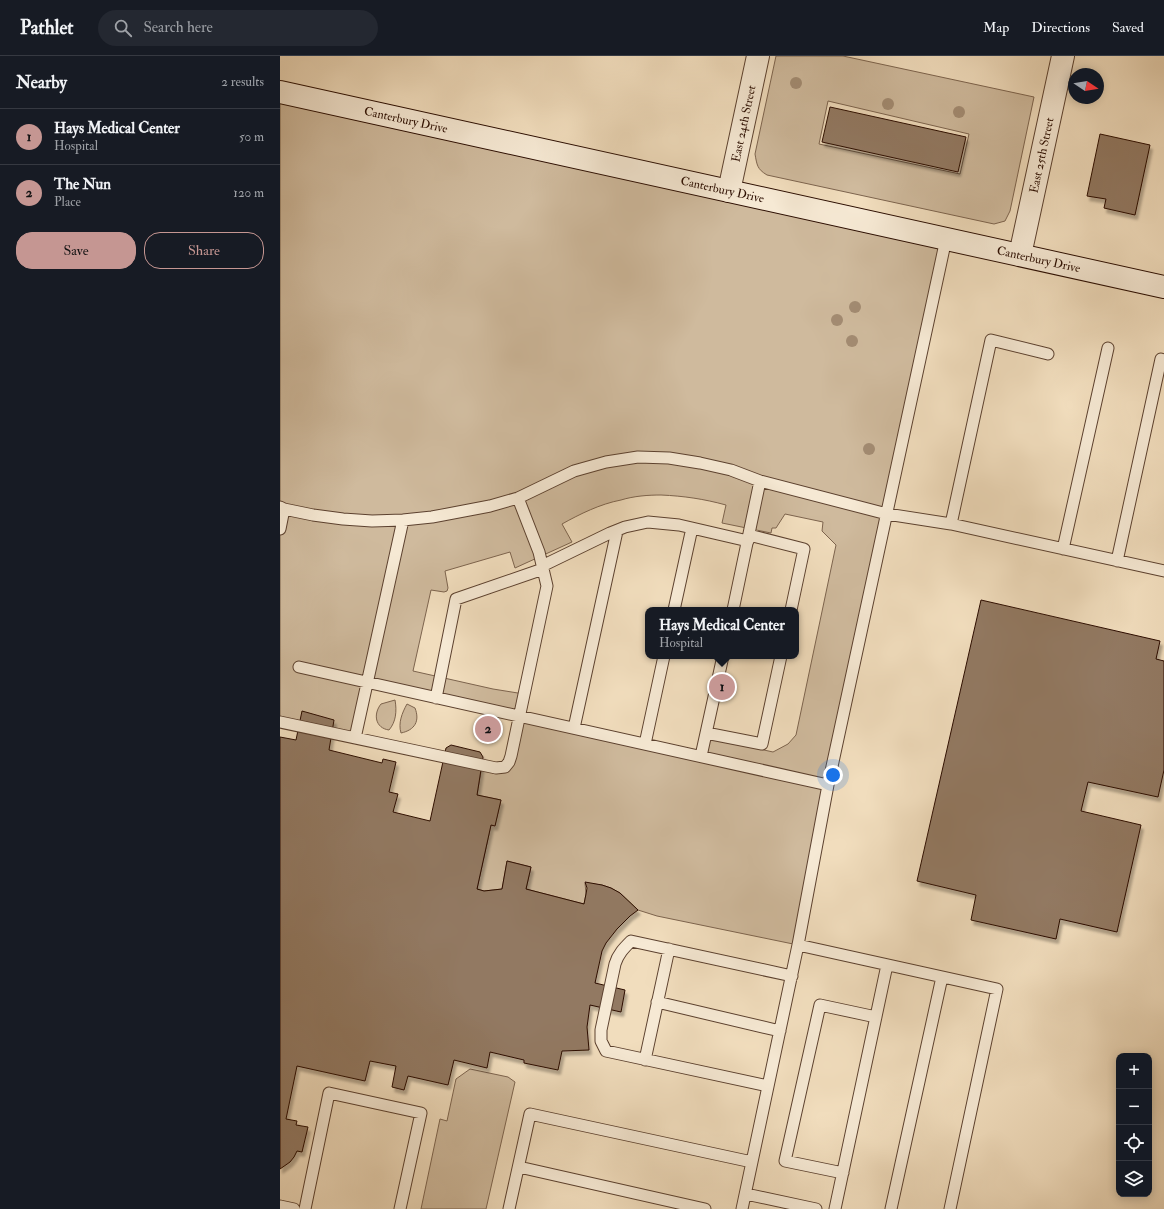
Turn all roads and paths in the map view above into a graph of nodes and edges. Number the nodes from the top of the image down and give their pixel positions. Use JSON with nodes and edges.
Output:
{"nodes":[{"id":1,"x":758,"y":56,"type":"edge"},
{"id":2,"x":1063,"y":56,"type":"edge"},
{"id":3,"x":280,"y":92,"type":"edge"},
{"id":4,"x":729,"y":191,"type":"junction"},
{"id":5,"x":946,"y":239,"type":"junction"},
{"id":6,"x":1020,"y":256,"type":"junction"},
{"id":7,"x":1164,"y":287,"type":"edge"},
{"id":8,"x":1108,"y":348,"type":"dead end"},
{"id":9,"x":1048,"y":354,"type":"dead end"},
{"id":10,"x":1161,"y":359,"type":"dead end"},
{"id":11,"x":760,"y":481,"type":"junction"},
{"id":12,"x":518,"y":498,"type":"junction"},
{"id":13,"x":282,"y":508,"type":"edge"},
{"id":14,"x":887,"y":514,"type":"junction"},
{"id":15,"x":403,"y":520,"type":"junction"},
{"id":16,"x":951,"y":524,"type":"junction"},
{"id":17,"x":692,"y":528,"type":"junction"},
{"id":18,"x":280,"y":529,"type":"edge"},
{"id":19,"x":617,"y":530,"type":"junction"},
{"id":20,"x":749,"y":538,"type":"junction"},
{"id":21,"x":1063,"y":549,"type":"junction"},
{"id":22,"x":1117,"y":561,"type":"junction"},
{"id":23,"x":542,"y":567,"type":"junction"},
{"id":24,"x":1164,"y":571,"type":"edge"},
{"id":25,"x":675,"y":607,"type":"edge"},
{"id":26,"x":734,"y":607,"type":"edge"},
{"id":27,"x":792,"y":607,"type":"edge"},
{"id":28,"x":663,"y":659,"type":"edge"},
{"id":29,"x":722,"y":659,"type":"edge"},
{"id":30,"x":780,"y":659,"type":"edge"},
{"id":31,"x":299,"y":668,"type":"dead end"},
{"id":32,"x":367,"y":682,"type":"junction"},
{"id":33,"x":436,"y":698,"type":"junction"},
{"id":34,"x":519,"y":716,"type":"junction"},
{"id":35,"x":280,"y":722,"type":"edge"},
{"id":36,"x":574,"y":728,"type":"junction"},
{"id":37,"x":706,"y":733,"type":"junction"},
{"id":38,"x":355,"y":738,"type":"junction"},
{"id":39,"x":645,"y":744,"type":"junction"},
{"id":40,"x":701,"y":756,"type":"junction"},
{"id":41,"x":828,"y":785,"type":"junction"},
{"id":42,"x":798,"y":945,"type":"junction"},
{"id":43,"x":669,"y":949,"type":"junction"},
{"id":44,"x":888,"y":965,"type":"junction"},
{"id":45,"x":792,"y":976,"type":"junction"},
{"id":46,"x":942,"y":977,"type":"junction"},
{"id":47,"x":657,"y":1002,"type":"junction"},
{"id":48,"x":876,"y":1017,"type":"junction"},
{"id":49,"x":780,"y":1031,"type":"junction"},
{"id":50,"x":645,"y":1060,"type":"junction"},
{"id":51,"x":768,"y":1086,"type":"junction"},
{"id":52,"x":752,"y":1162,"type":"junction"},
{"id":53,"x":518,"y":1167,"type":"junction"},
{"id":54,"x":843,"y":1173,"type":"junction"},
{"id":55,"x":746,"y":1194,"type":"junction"},
{"id":56,"x":280,"y":1206,"type":"edge"},
{"id":57,"x":294,"y":1209,"type":"edge"},
{"id":58,"x":305,"y":1209,"type":"edge"},
{"id":59,"x":400,"y":1209,"type":"edge"},
{"id":60,"x":509,"y":1209,"type":"edge"},
{"id":61,"x":705,"y":1209,"type":"edge"},
{"id":62,"x":742,"y":1209,"type":"edge"},
{"id":63,"x":816,"y":1209,"type":"edge"},
{"id":64,"x":835,"y":1209,"type":"edge"},
{"id":65,"x":891,"y":1209,"type":"edge"},
{"id":66,"x":950,"y":1209,"type":"edge"}],
"edges":[{"from":1,"to":4,"type":"main road","name":"East 24th Street"},
{"from":2,"to":6,"type":"main road","name":"East 25th Street"},
{"from":3,"to":4,"type":"main road","name":"Canterbury Drive"},
{"from":4,"to":5,"type":"main road","name":"Canterbury Drive"},
{"from":5,"to":6,"type":"main road","name":"Canterbury Drive"},
{"from":5,"to":14,"type":"lane"},
{"from":6,"to":7,"type":"main road","name":"Canterbury Drive"},
{"from":8,"to":21,"type":"lane"},
{"from":9,"to":16,"type":"lane"},
{"from":10,"to":22,"type":"lane"},
{"from":11,"to":12,"type":"lane"},
{"from":11,"to":14,"type":"lane"},
{"from":11,"to":20,"type":"lane"},
{"from":12,"to":15,"type":"lane"},
{"from":12,"to":23,"type":"lane"},
{"from":13,"to":15,"type":"lane"},
{"from":13,"to":18,"type":"lane"},
{"from":14,"to":16,"type":"lane"},
{"from":14,"to":41,"type":"lane"},
{"from":15,"to":32,"type":"lane"},
{"from":16,"to":21,"type":"lane"},
{"from":17,"to":19,"type":"lane"},
{"from":17,"to":20,"type":"lane"},
{"from":17,"to":25,"type":"lane"},
{"from":19,"to":23,"type":"lane"},
{"from":19,"to":36,"type":"lane"},
{"from":20,"to":26,"type":"lane"},
{"from":20,"to":27,"type":"lane"},
{"from":21,"to":22,"type":"lane"},
{"from":22,"to":24,"type":"lane"},
{"from":23,"to":33,"type":"lane"},
{"from":23,"to":34,"type":"lane"},
{"from":28,"to":39,"type":"lane"},
{"from":29,"to":37,"type":"lane"},
{"from":30,"to":37,"type":"lane"},
{"from":31,"to":32,"type":"lane"},
{"from":32,"to":33,"type":"lane"},
{"from":32,"to":38,"type":"lane"},
{"from":33,"to":34,"type":"lane"},
{"from":34,"to":36,"type":"lane"},
{"from":34,"to":38,"type":"lane"},
{"from":35,"to":38,"type":"lane"},
{"from":36,"to":39,"type":"lane"},
{"from":37,"to":40,"type":"lane"},
{"from":39,"to":40,"type":"lane"},
{"from":40,"to":41,"type":"lane"},
{"from":41,"to":42,"type":"lane"},
{"from":42,"to":44,"type":"lane"},
{"from":42,"to":45,"type":"lane"},
{"from":43,"to":45,"type":"lane"},
{"from":43,"to":47,"type":"lane"},
{"from":43,"to":50,"type":"lane"},
{"from":44,"to":46,"type":"lane"},
{"from":44,"to":48,"type":"lane"},
{"from":45,"to":49,"type":"lane"},
{"from":46,"to":65,"type":"lane"},
{"from":46,"to":66,"type":"lane"},
{"from":47,"to":49,"type":"lane"},
{"from":47,"to":50,"type":"lane"},
{"from":48,"to":54,"type":"lane"},
{"from":48,"to":54,"type":"lane"},
{"from":49,"to":51,"type":"lane"},
{"from":50,"to":51,"type":"lane"},
{"from":51,"to":52,"type":"lane"},
{"from":52,"to":53,"type":"lane"},
{"from":52,"to":55,"type":"lane"},
{"from":53,"to":60,"type":"lane"},
{"from":53,"to":61,"type":"lane"},
{"from":54,"to":64,"type":"lane"},
{"from":55,"to":62,"type":"lane"},
{"from":55,"to":63,"type":"lane"},
{"from":56,"to":57,"type":"lane"},
{"from":58,"to":59,"type":"lane"}]}
